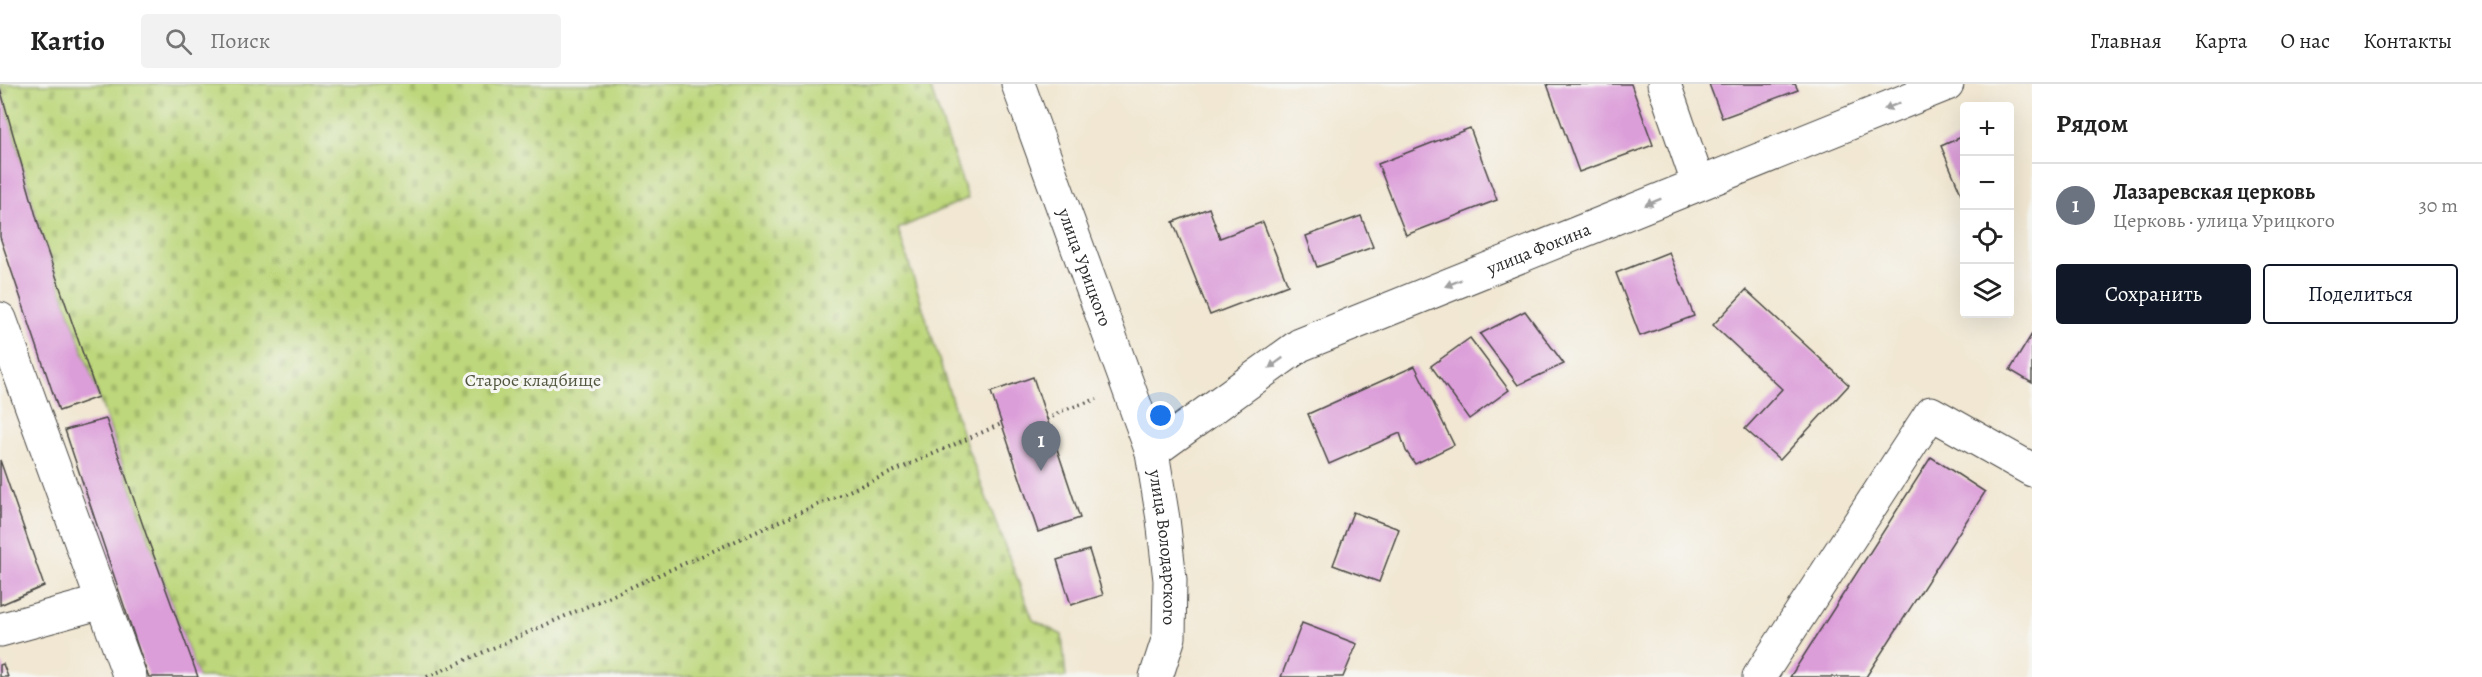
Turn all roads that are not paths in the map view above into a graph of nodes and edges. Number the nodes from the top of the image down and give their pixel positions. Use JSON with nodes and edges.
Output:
{"nodes":[{"id":1,"x":1018,"y":84,"type":"edge"},
{"id":2,"x":1664,"y":84,"type":"edge"},
{"id":3,"x":1947,"y":84,"type":"edge"},
{"id":4,"x":1698,"y":183,"type":"junction"},
{"id":5,"x":0,"y":319,"type":"edge"},
{"id":6,"x":1152,"y":452,"type":"junction"},
{"id":7,"x":2032,"y":470,"type":"edge"},
{"id":8,"x":102,"y":602,"type":"junction"},
{"id":9,"x":0,"y":630,"type":"edge"},
{"id":10,"x":130,"y":677,"type":"edge"},
{"id":11,"x":1156,"y":677,"type":"edge"},
{"id":12,"x":1759,"y":677,"type":"edge"}],
"edges":[{"from":1,"to":6,"type":"street","name":"улица Урицкого"},
{"from":2,"to":4,"type":"street"},
{"from":3,"to":4,"type":"street","name":"улица Фокина","one_way":true},
{"from":4,"to":6,"type":"street","name":"улица Фокина","one_way":true},
{"from":5,"to":8,"type":"street"},
{"from":6,"to":11,"type":"street","name":"улица Володарского"},
{"from":7,"to":12,"type":"street"},
{"from":8,"to":9,"type":"street"},
{"from":8,"to":10,"type":"street"}]}
